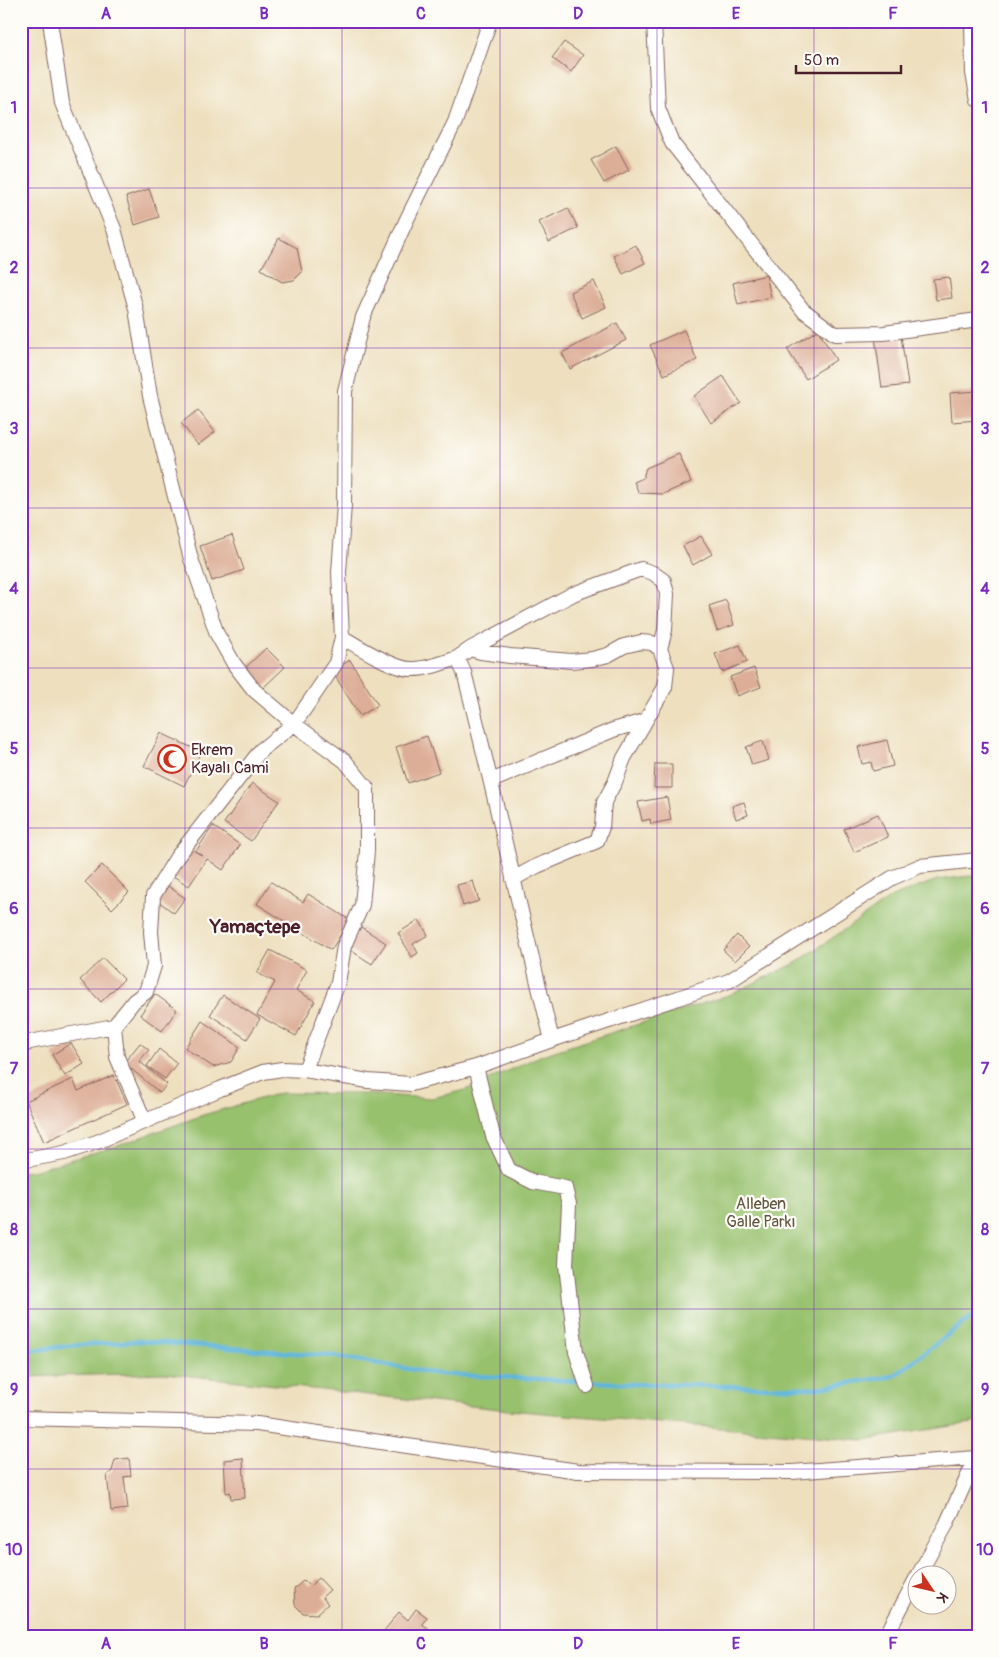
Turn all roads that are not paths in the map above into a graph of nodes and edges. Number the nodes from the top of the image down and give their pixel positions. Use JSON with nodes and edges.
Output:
{"nodes":[{"id":1,"x":50,"y":21,"type":"edge"},
{"id":2,"x":490,"y":21,"type":"edge"},
{"id":3,"x":654,"y":21,"type":"edge"},
{"id":4,"x":972,"y":21,"type":"edge"},
{"id":5,"x":978,"y":100,"type":"edge"},
{"id":6,"x":978,"y":320,"type":"edge"},
{"id":7,"x":342,"y":637,"type":"junction"},
{"id":8,"x":470,"y":649,"type":"junction"},
{"id":9,"x":660,"y":649,"type":"junction"},
{"id":10,"x":457,"y":658,"type":"junction"},
{"id":11,"x":644,"y":721,"type":"junction"},
{"id":12,"x":294,"y":724,"type":"junction"},
{"id":13,"x":491,"y":780,"type":"junction"},
{"id":14,"x":978,"y":860,"type":"edge"},
{"id":15,"x":512,"y":879,"type":"junction"},
{"id":16,"x":114,"y":1026,"type":"junction"},
{"id":17,"x":552,"y":1040,"type":"junction"},
{"id":18,"x":21,"y":1047,"type":"edge"},
{"id":19,"x":476,"y":1067,"type":"junction"},
{"id":20,"x":306,"y":1070,"type":"junction"},
{"id":21,"x":145,"y":1122,"type":"junction"},
{"id":22,"x":21,"y":1160,"type":"edge"},
{"id":23,"x":587,"y":1386,"type":"dead end"},
{"id":24,"x":21,"y":1418,"type":"edge"},
{"id":25,"x":925,"y":1564,"type":"edge"},
{"id":26,"x":906,"y":1598,"type":"edge"},
{"id":27,"x":886,"y":1636,"type":"edge"}],
"edges":[{"from":1,"to":12,"type":"street"},
{"from":2,"to":7,"type":"street"},
{"from":3,"to":6,"type":"street"},
{"from":4,"to":5,"type":"street"},
{"from":7,"to":10,"type":"street"},
{"from":7,"to":12,"type":"street"},
{"from":8,"to":9,"type":"street"},
{"from":8,"to":9,"type":"street"},
{"from":8,"to":10,"type":"street"},
{"from":9,"to":11,"type":"street"},
{"from":10,"to":13,"type":"street"},
{"from":11,"to":13,"type":"street"},
{"from":11,"to":15,"type":"street"},
{"from":12,"to":16,"type":"street"},
{"from":12,"to":20,"type":"street"},
{"from":13,"to":15,"type":"street"},
{"from":14,"to":17,"type":"street"},
{"from":15,"to":17,"type":"street"},
{"from":16,"to":18,"type":"street"},
{"from":16,"to":21,"type":"street"},
{"from":17,"to":19,"type":"street"},
{"from":19,"to":20,"type":"street"},
{"from":19,"to":23,"type":"street"},
{"from":20,"to":21,"type":"street"},
{"from":21,"to":22,"type":"street"},
{"from":24,"to":25,"type":"street"},
{"from":26,"to":27,"type":"street"}]}
